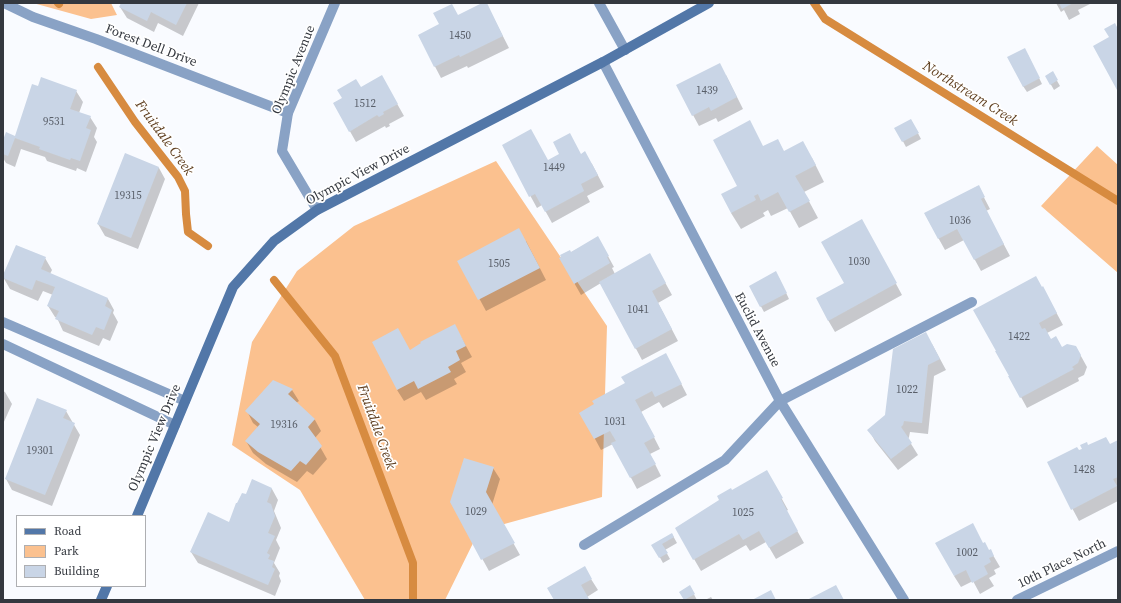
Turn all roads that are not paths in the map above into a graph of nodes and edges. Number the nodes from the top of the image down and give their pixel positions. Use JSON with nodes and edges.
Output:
{"nodes":[{"id":1,"x":4,"y":3,"type":"edge"},
{"id":2,"x":335,"y":3,"type":"edge"},
{"id":3,"x":599,"y":3,"type":"edge"},
{"id":4,"x":709,"y":3,"type":"edge"},
{"id":5,"x":625,"y":50,"type":"junction"},
{"id":6,"x":603,"y":62,"type":"junction"},
{"id":7,"x":288,"y":113,"type":"junction"},
{"id":8,"x":317,"y":210,"type":"junction"},
{"id":9,"x":972,"y":302,"type":"dead end"},
{"id":10,"x":3,"y":322,"type":"edge"},
{"id":11,"x":3,"y":344,"type":"edge"},
{"id":12,"x":185,"y":401,"type":"junction"},
{"id":13,"x":780,"y":401,"type":"junction"},
{"id":14,"x":175,"y":425,"type":"junction"},
{"id":15,"x":137,"y":515,"type":"edge"},
{"id":16,"x":584,"y":546,"type":"dead end"},
{"id":17,"x":1118,"y":551,"type":"edge"},
{"id":18,"x":107,"y":587,"type":"edge"},
{"id":19,"x":101,"y":600,"type":"edge"},
{"id":20,"x":904,"y":600,"type":"edge"},
{"id":21,"x":1017,"y":600,"type":"edge"}],
"edges":[{"from":1,"to":7,"type":"street","name":"Forest Dell Drive"},
{"from":2,"to":7,"type":"street","name":"Olympic Avenue"},
{"from":3,"to":5,"type":"street"},
{"from":4,"to":5,"type":"main road","name":"Olympic View Drive"},
{"from":5,"to":6,"type":"main road","name":"Olympic View Drive"},
{"from":6,"to":8,"type":"main road","name":"Olympic View Drive"},
{"from":6,"to":13,"type":"street","name":"Euclid Avenue"},
{"from":7,"to":8,"type":"street","name":"Olympic Avenue"},
{"from":8,"to":12,"type":"main road","name":"Olympic View Drive"},
{"from":9,"to":13,"type":"street"},
{"from":10,"to":12,"type":"street"},
{"from":11,"to":14,"type":"street"},
{"from":12,"to":14,"type":"main road","name":"Olympic View Drive"},
{"from":13,"to":16,"type":"street"},
{"from":13,"to":20,"type":"street","name":"Euclid Avenue"},
{"from":14,"to":15,"type":"main road","name":"Olympic View Drive"},
{"from":17,"to":21,"type":"street","name":"10th Place North"},
{"from":18,"to":19,"type":"main road"}]}
